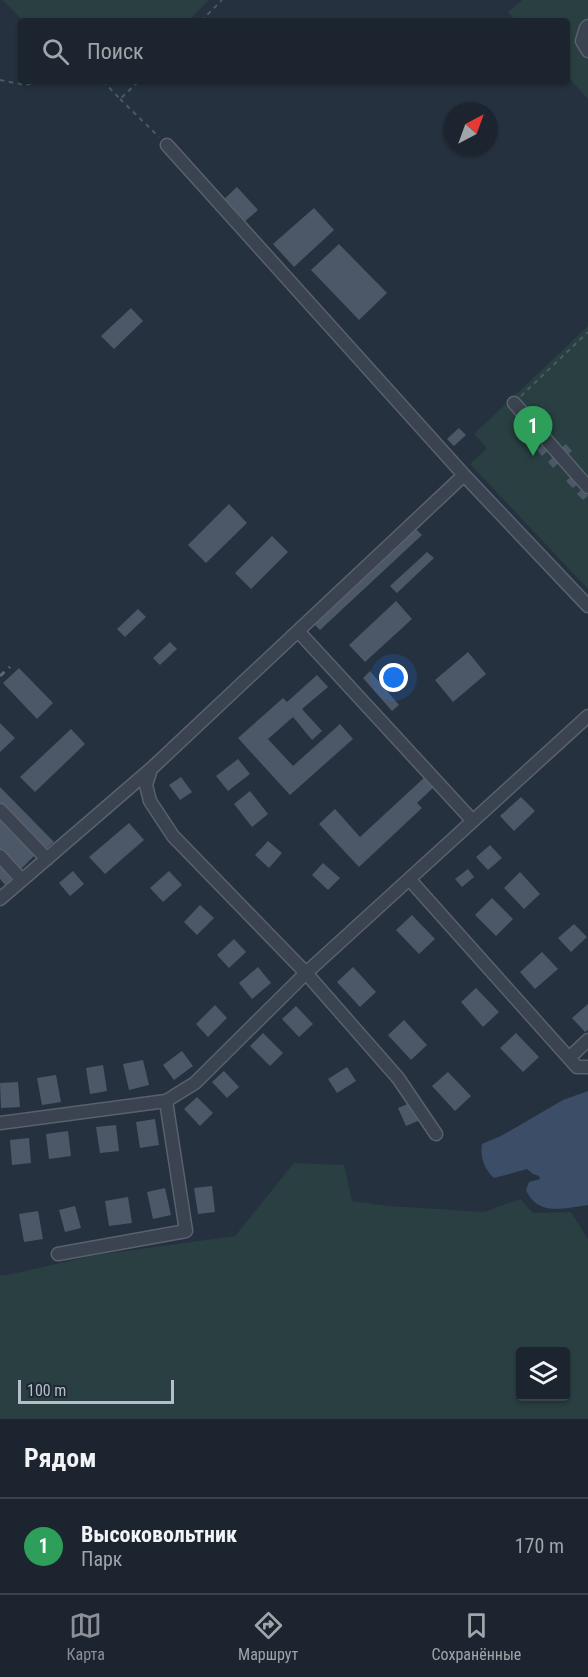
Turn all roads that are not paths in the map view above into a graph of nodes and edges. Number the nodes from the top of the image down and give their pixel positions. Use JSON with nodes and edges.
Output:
{"nodes":[{"id":1,"x":588,"y":26,"type":"edge"},
{"id":2,"x":588,"y":51,"type":"edge"},
{"id":3,"x":167,"y":145,"type":"road end"},
{"id":4,"x":514,"y":403,"type":"road end"},
{"id":5,"x":464,"y":475,"type":"junction"},
{"id":6,"x":588,"y":487,"type":"edge"},
{"id":7,"x":588,"y":606,"type":"edge"},
{"id":8,"x":298,"y":631,"type":"junction"},
{"id":9,"x":588,"y":716,"type":"edge"},
{"id":10,"x":152,"y":768,"type":"junction"},
{"id":11,"x":0,"y":810,"type":"edge"},
{"id":12,"x":472,"y":820,"type":"junction"},
{"id":13,"x":0,"y":856,"type":"edge"},
{"id":14,"x":47,"y":859,"type":"junction"},
{"id":15,"x":22,"y":880,"type":"junction"},
{"id":16,"x":410,"y":880,"type":"junction"},
{"id":17,"x":0,"y":899,"type":"edge"},
{"id":18,"x":306,"y":973,"type":"junction"},
{"id":19,"x":588,"y":1040,"type":"edge"},
{"id":20,"x":569,"y":1058,"type":"junction"},
{"id":21,"x":588,"y":1067,"type":"edge"},
{"id":22,"x":166,"y":1101,"type":"junction"},
{"id":23,"x":0,"y":1123,"type":"edge"},
{"id":24,"x":436,"y":1134,"type":"dead end"},
{"id":25,"x":58,"y":1254,"type":"dead end"}],
"edges":[{"from":1,"to":2,"type":"street"},
{"from":3,"to":5,"type":"street"},
{"from":4,"to":6,"type":"street"},
{"from":5,"to":7,"type":"street"},
{"from":5,"to":8,"type":"street"},
{"from":8,"to":10,"type":"street"},
{"from":8,"to":12,"type":"street"},
{"from":9,"to":12,"type":"street"},
{"from":10,"to":14,"type":"street"},
{"from":10,"to":18,"type":"street"},
{"from":11,"to":14,"type":"street"},
{"from":12,"to":16,"type":"street"},
{"from":13,"to":15,"type":"street"},
{"from":14,"to":15,"type":"street"},
{"from":15,"to":17,"type":"street"},
{"from":16,"to":18,"type":"street"},
{"from":16,"to":20,"type":"street"},
{"from":18,"to":22,"type":"street"},
{"from":18,"to":24,"type":"street"},
{"from":19,"to":20,"type":"street"},
{"from":20,"to":21,"type":"street"},
{"from":22,"to":23,"type":"street"},
{"from":22,"to":25,"type":"street"}]}
